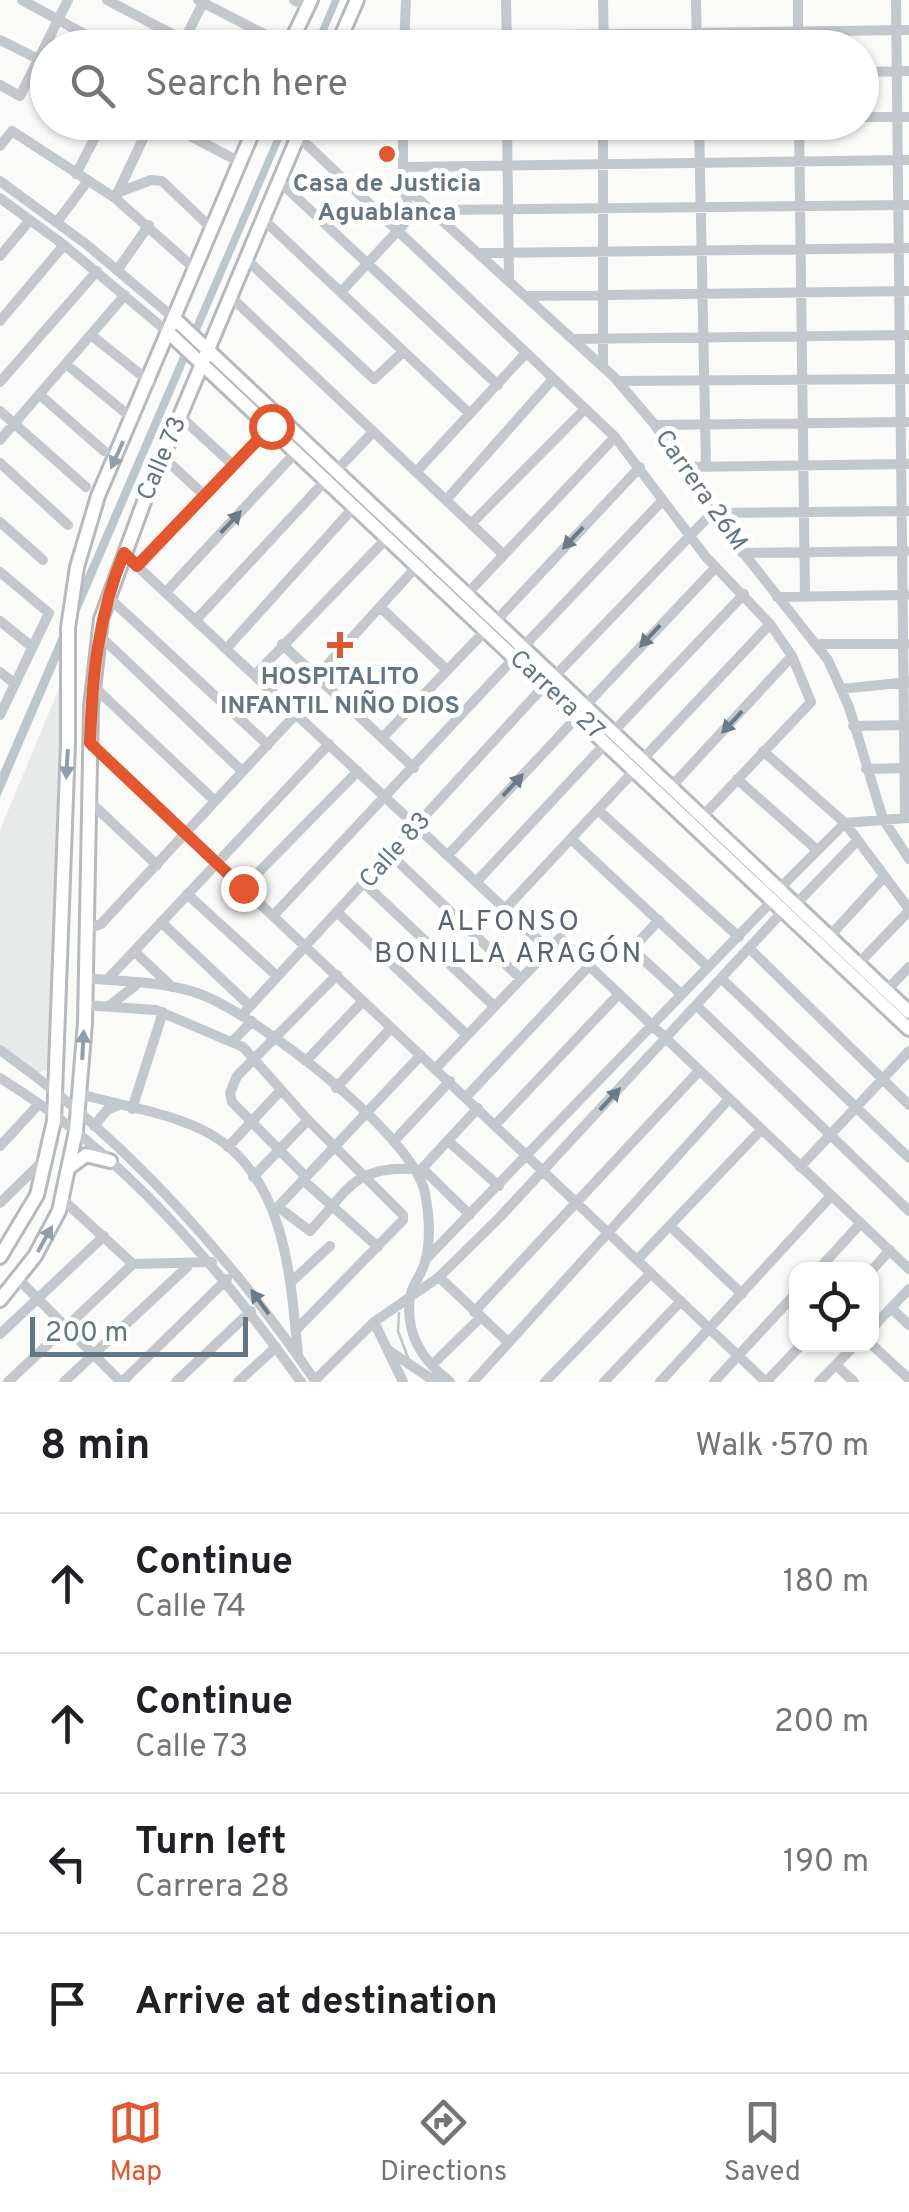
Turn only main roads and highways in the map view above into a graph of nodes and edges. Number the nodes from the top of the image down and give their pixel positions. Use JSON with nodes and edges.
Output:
{"nodes":[{"id":1,"x":357,"y":0,"type":"edge"},
{"id":2,"x":309,"y":4,"type":"edge"},
{"id":3,"x":297,"y":30,"type":"edge"},
{"id":4,"x":343,"y":30,"type":"edge"},
{"id":5,"x":248,"y":140,"type":"edge"},
{"id":6,"x":297,"y":140,"type":"edge"},
{"id":7,"x":177,"y":331,"type":"junction"},
{"id":8,"x":202,"y":352,"type":"junction"},
{"id":9,"x":332,"y":475,"type":"junction"},
{"id":10,"x":491,"y":625,"type":"junction"},
{"id":11,"x":638,"y":765,"type":"junction"},
{"id":12,"x":63,"y":846,"type":"junction"},
{"id":13,"x":88,"y":850,"type":"junction"},
{"id":14,"x":60,"y":891,"type":"junction"},
{"id":15,"x":88,"y":897,"type":"junction"},
{"id":16,"x":772,"y":899,"type":"junction"},
{"id":17,"x":785,"y":911,"type":"junction"},
{"id":18,"x":909,"y":1012,"type":"edge"},
{"id":19,"x":909,"y":1028,"type":"edge"},
{"id":20,"x":110,"y":1160,"type":"road end"},
{"id":21,"x":70,"y":1167,"type":"junction"},
{"id":22,"x":1,"y":1255,"type":"edge"},
{"id":23,"x":1,"y":1298,"type":"edge"}],
"edges":[{"from":1,"to":4,"type":"main road"},
{"from":2,"to":3,"type":"main road"},
{"from":5,"to":7,"type":"main road","name":"Calle 73"},
{"from":6,"to":8,"type":"main road","name":"Calle 73"},
{"from":7,"to":8,"type":"main road"},
{"from":7,"to":12,"type":"main road","name":"Calle 73","one_way":true},
{"from":8,"to":9,"type":"main road","name":"Carrera 27"},
{"from":8,"to":9,"type":"main road","name":"Carrera 27"},
{"from":8,"to":13,"type":"main road","name":"Calle 73"},
{"from":9,"to":10,"type":"main road","name":"Carrera 27"},
{"from":9,"to":10,"type":"main road","name":"Carrera 27"},
{"from":10,"to":11,"type":"main road","name":"Carrera 27"},
{"from":11,"to":16,"type":"main road","name":"Carrera 27"},
{"from":11,"to":16,"type":"main road","name":"Carrera 27"},
{"from":12,"to":13,"type":"main road"},
{"from":12,"to":14,"type":"main road","name":"Calle 73"},
{"from":13,"to":15,"type":"main road","name":"Calle 73"},
{"from":14,"to":15,"type":"main road"},
{"from":14,"to":22,"type":"main road","name":"Calle 73"},
{"from":21,"to":15,"type":"main road","name":"Calle 73","one_way":true},
{"from":16,"to":17,"type":"main road","name":"Carrera 27"},
{"from":17,"to":18,"type":"main road","name":"Carrera 27"},
{"from":17,"to":19,"type":"main road","name":"Carrera 27"},
{"from":20,"to":21,"type":"main road"},
{"from":23,"to":21,"type":"main road","one_way":true}]}
